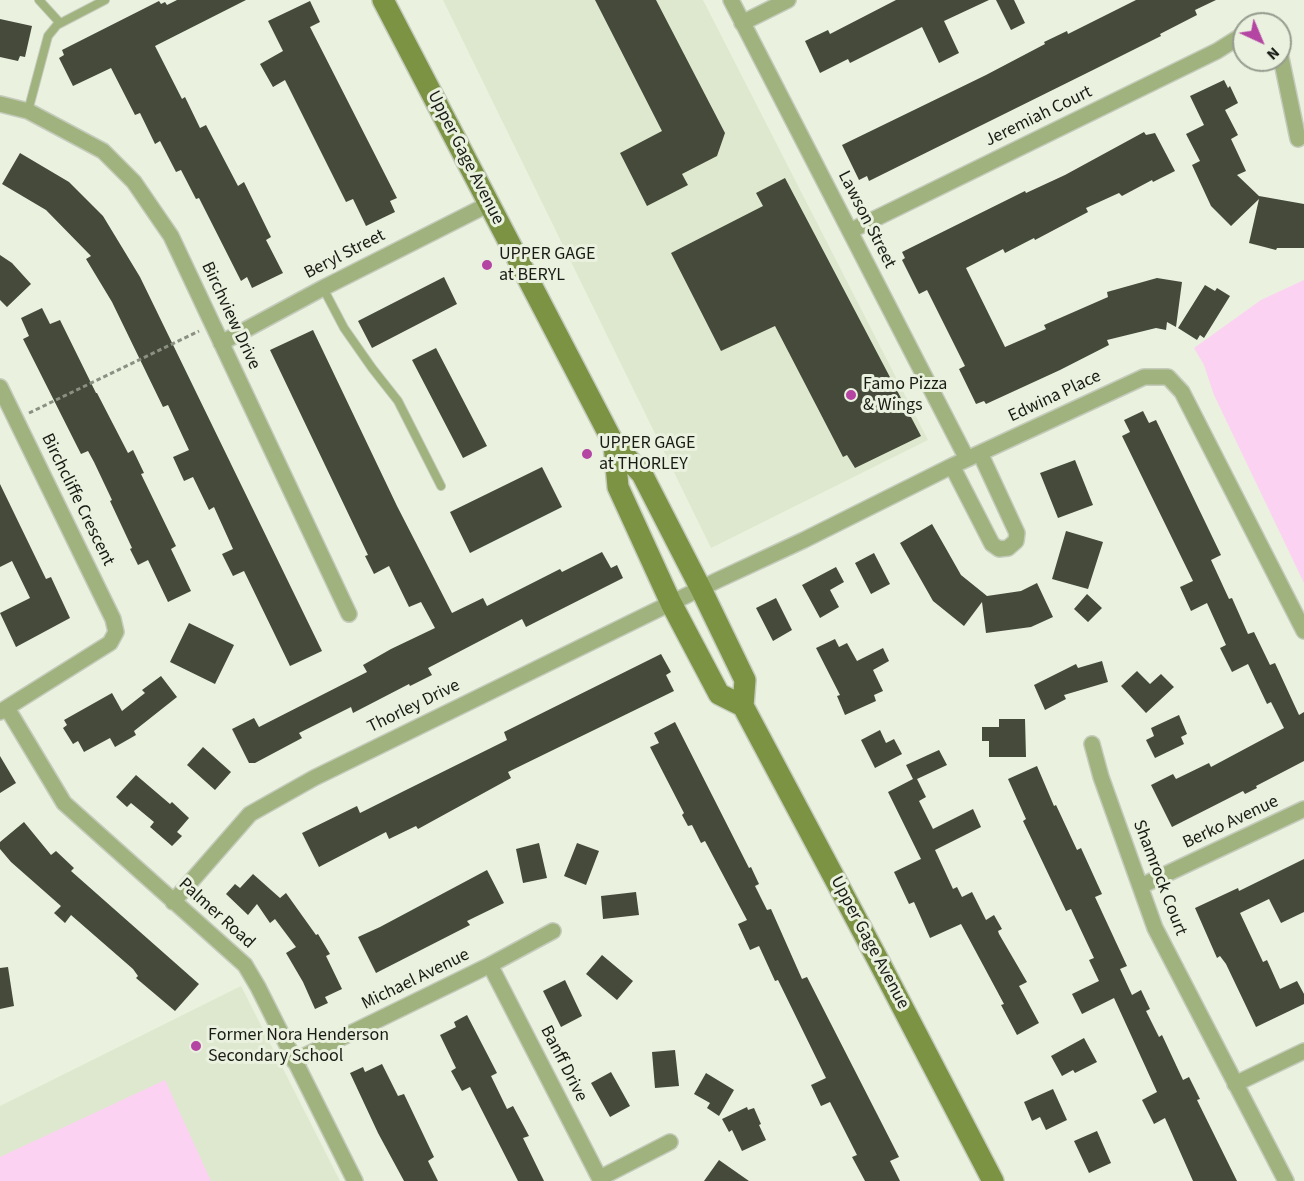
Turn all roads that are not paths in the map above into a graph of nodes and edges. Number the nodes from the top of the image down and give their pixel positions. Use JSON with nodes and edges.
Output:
{"nodes":[{"id":1,"x":39,"y":0,"type":"edge"},
{"id":2,"x":105,"y":0,"type":"edge"},
{"id":3,"x":383,"y":0,"type":"edge"},
{"id":4,"x":731,"y":0,"type":"edge"},
{"id":5,"x":788,"y":0,"type":"edge"},
{"id":6,"x":742,"y":22,"type":"junction"},
{"id":7,"x":60,"y":23,"type":"junction"},
{"id":8,"x":1232,"y":42,"type":"edge"},
{"id":9,"x":1284,"y":72,"type":"edge"},
{"id":10,"x":0,"y":104,"type":"edge"},
{"id":11,"x":28,"y":111,"type":"junction"},
{"id":12,"x":1298,"y":139,"type":"dead end"},
{"id":13,"x":489,"y":204,"type":"junction"},
{"id":14,"x":850,"y":231,"type":"junction"},
{"id":15,"x":324,"y":288,"type":"junction"},
{"id":16,"x":221,"y":343,"type":"junction"},
{"id":17,"x":0,"y":387,"type":"edge"},
{"id":18,"x":614,"y":444,"type":"junction"},
{"id":19,"x":973,"y":456,"type":"junction"},
{"id":20,"x":952,"y":466,"type":"junction"},
{"id":21,"x":441,"y":486,"type":"dead end"},
{"id":22,"x":701,"y":589,"type":"junction"},
{"id":23,"x":671,"y":603,"type":"junction"},
{"id":24,"x":349,"y":615,"type":"dead end"},
{"id":25,"x":1304,"y":631,"type":"edge"},
{"id":26,"x":743,"y":706,"type":"junction"},
{"id":27,"x":3,"y":710,"type":"edge"},
{"id":28,"x":1092,"y":744,"type":"dead end"},
{"id":29,"x":1304,"y":810,"type":"edge"},
{"id":30,"x":1141,"y":886,"type":"junction"},
{"id":31,"x":173,"y":902,"type":"junction"},
{"id":32,"x":553,"y":932,"type":"dead end"},
{"id":33,"x":490,"y":965,"type":"junction"},
{"id":34,"x":1304,"y":1051,"type":"edge"},
{"id":35,"x":294,"y":1061,"type":"junction"},
{"id":36,"x":1235,"y":1084,"type":"junction"},
{"id":37,"x":670,"y":1142,"type":"dead end"},
{"id":38,"x":601,"y":1180,"type":"edge"},
{"id":39,"x":355,"y":1181,"type":"edge"},
{"id":40,"x":993,"y":1181,"type":"edge"},
{"id":41,"x":1286,"y":1181,"type":"edge"}],
"edges":[{"from":1,"to":7,"type":"lane"},
{"from":2,"to":7,"type":"lane"},
{"from":3,"to":13,"type":"main road","name":"Upper Gage Avenue"},
{"from":4,"to":6,"type":"street","name":"Lawson Street"},
{"from":5,"to":6,"type":"street"},
{"from":6,"to":14,"type":"street","name":"Lawson Street"},
{"from":7,"to":11,"type":"lane"},
{"from":8,"to":14,"type":"street","name":"Jeremiah Court"},
{"from":9,"to":12,"type":"street"},
{"from":10,"to":11,"type":"street","name":"Birchview Drive"},
{"from":11,"to":16,"type":"street","name":"Birchview Drive"},
{"from":13,"to":15,"type":"street","name":"Beryl Street"},
{"from":13,"to":18,"type":"main road","name":"Upper Gage Avenue"},
{"from":14,"to":19,"type":"street","name":"Lawson Street"},
{"from":15,"to":16,"type":"street","name":"Beryl Street"},
{"from":15,"to":21,"type":"lane"},
{"from":16,"to":24,"type":"street","name":"Birchview Drive"},
{"from":17,"to":27,"type":"street","name":"Birchcliffe Crescent"},
{"from":18,"to":22,"type":"main road","name":"Upper Gage Avenue"},
{"from":18,"to":23,"type":"main road","name":"Upper Gage Avenue"},
{"from":19,"to":20,"type":"street","name":"Edwina Place"},
{"from":19,"to":20,"type":"street","name":"Lawson Street"},
{"from":19,"to":25,"type":"street","name":"Edwina Place"},
{"from":20,"to":22,"type":"street","name":"Edwina Place"},
{"from":22,"to":23,"type":"street","name":"Thorley Drive"},
{"from":22,"to":26,"type":"main road","name":"Upper Gage Avenue"},
{"from":23,"to":26,"type":"main road","name":"Upper Gage Avenue"},
{"from":23,"to":31,"type":"street","name":"Thorley Drive"},
{"from":26,"to":40,"type":"main road","name":"Upper Gage Avenue"},
{"from":27,"to":31,"type":"street","name":"Palmer Road"},
{"from":28,"to":30,"type":"street","name":"Shamrock Court"},
{"from":29,"to":30,"type":"street","name":"Berko Avenue"},
{"from":30,"to":36,"type":"street","name":"Shamrock Court"},
{"from":31,"to":35,"type":"street","name":"Palmer Road"},
{"from":32,"to":33,"type":"street","name":"Michael Avenue"},
{"from":33,"to":35,"type":"street","name":"Michael Avenue"},
{"from":33,"to":38,"type":"street","name":"Banff Drive"},
{"from":34,"to":36,"type":"street"},
{"from":35,"to":39,"type":"street","name":"Palmer Road"},
{"from":36,"to":41,"type":"street","name":"Shamrock Court"},
{"from":37,"to":38,"type":"street"}]}
